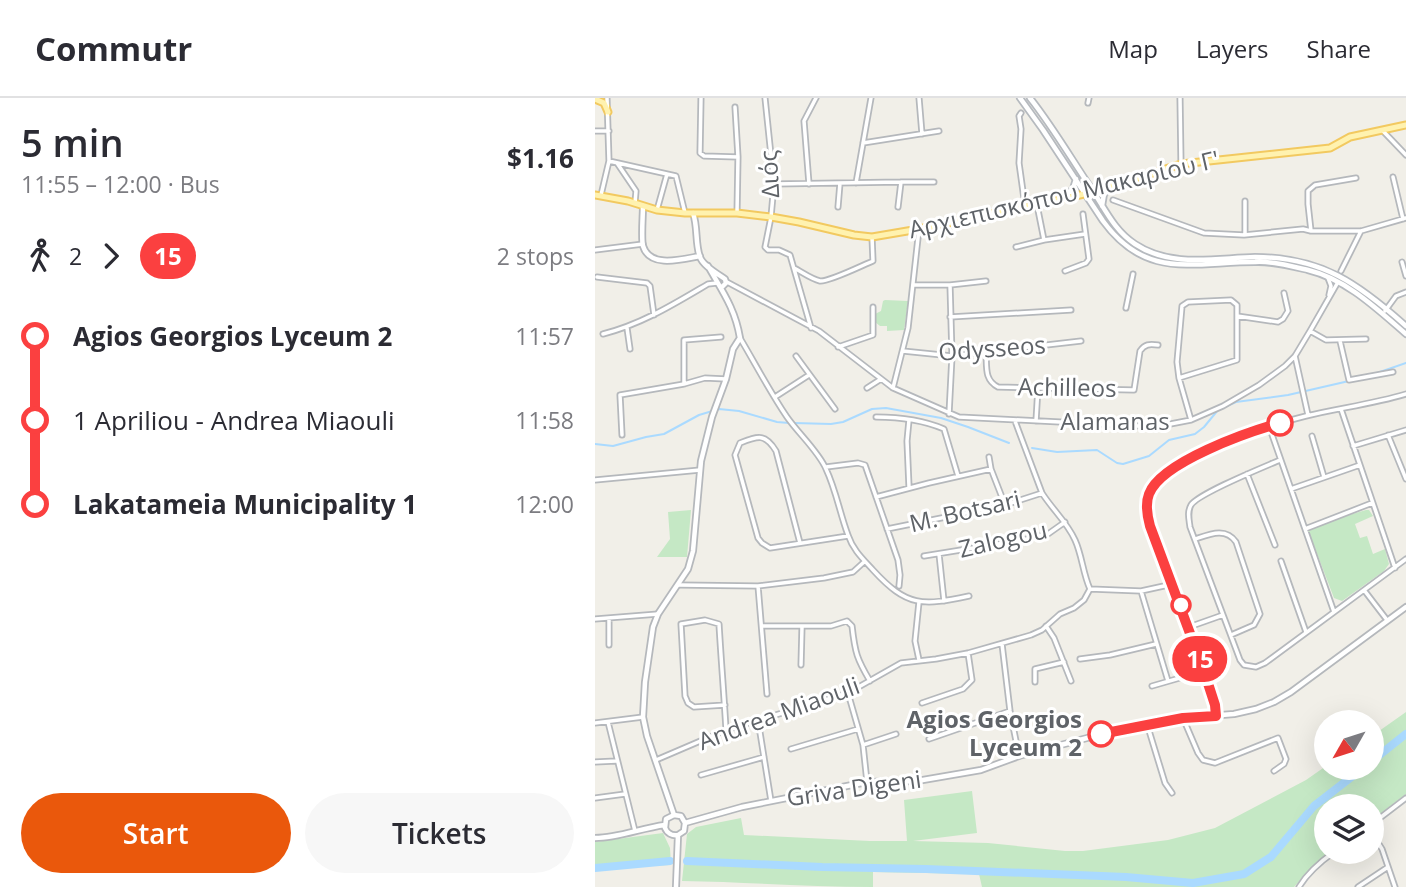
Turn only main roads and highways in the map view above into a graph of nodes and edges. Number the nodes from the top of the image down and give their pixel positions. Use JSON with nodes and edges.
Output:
{"nodes":[{"id":1,"x":595,"y":99,"type":"edge"},
{"id":2,"x":608,"y":112,"type":"road end"},
{"id":3,"x":1406,"y":125,"type":"edge"},
{"id":4,"x":598,"y":195,"type":"edge"}],
"edges":[{"from":1,"to":2,"type":"main road"},
{"from":3,"to":4,"type":"main road","name":"Αρχιεπισκόπου Μακαρίου Γ'"}]}
